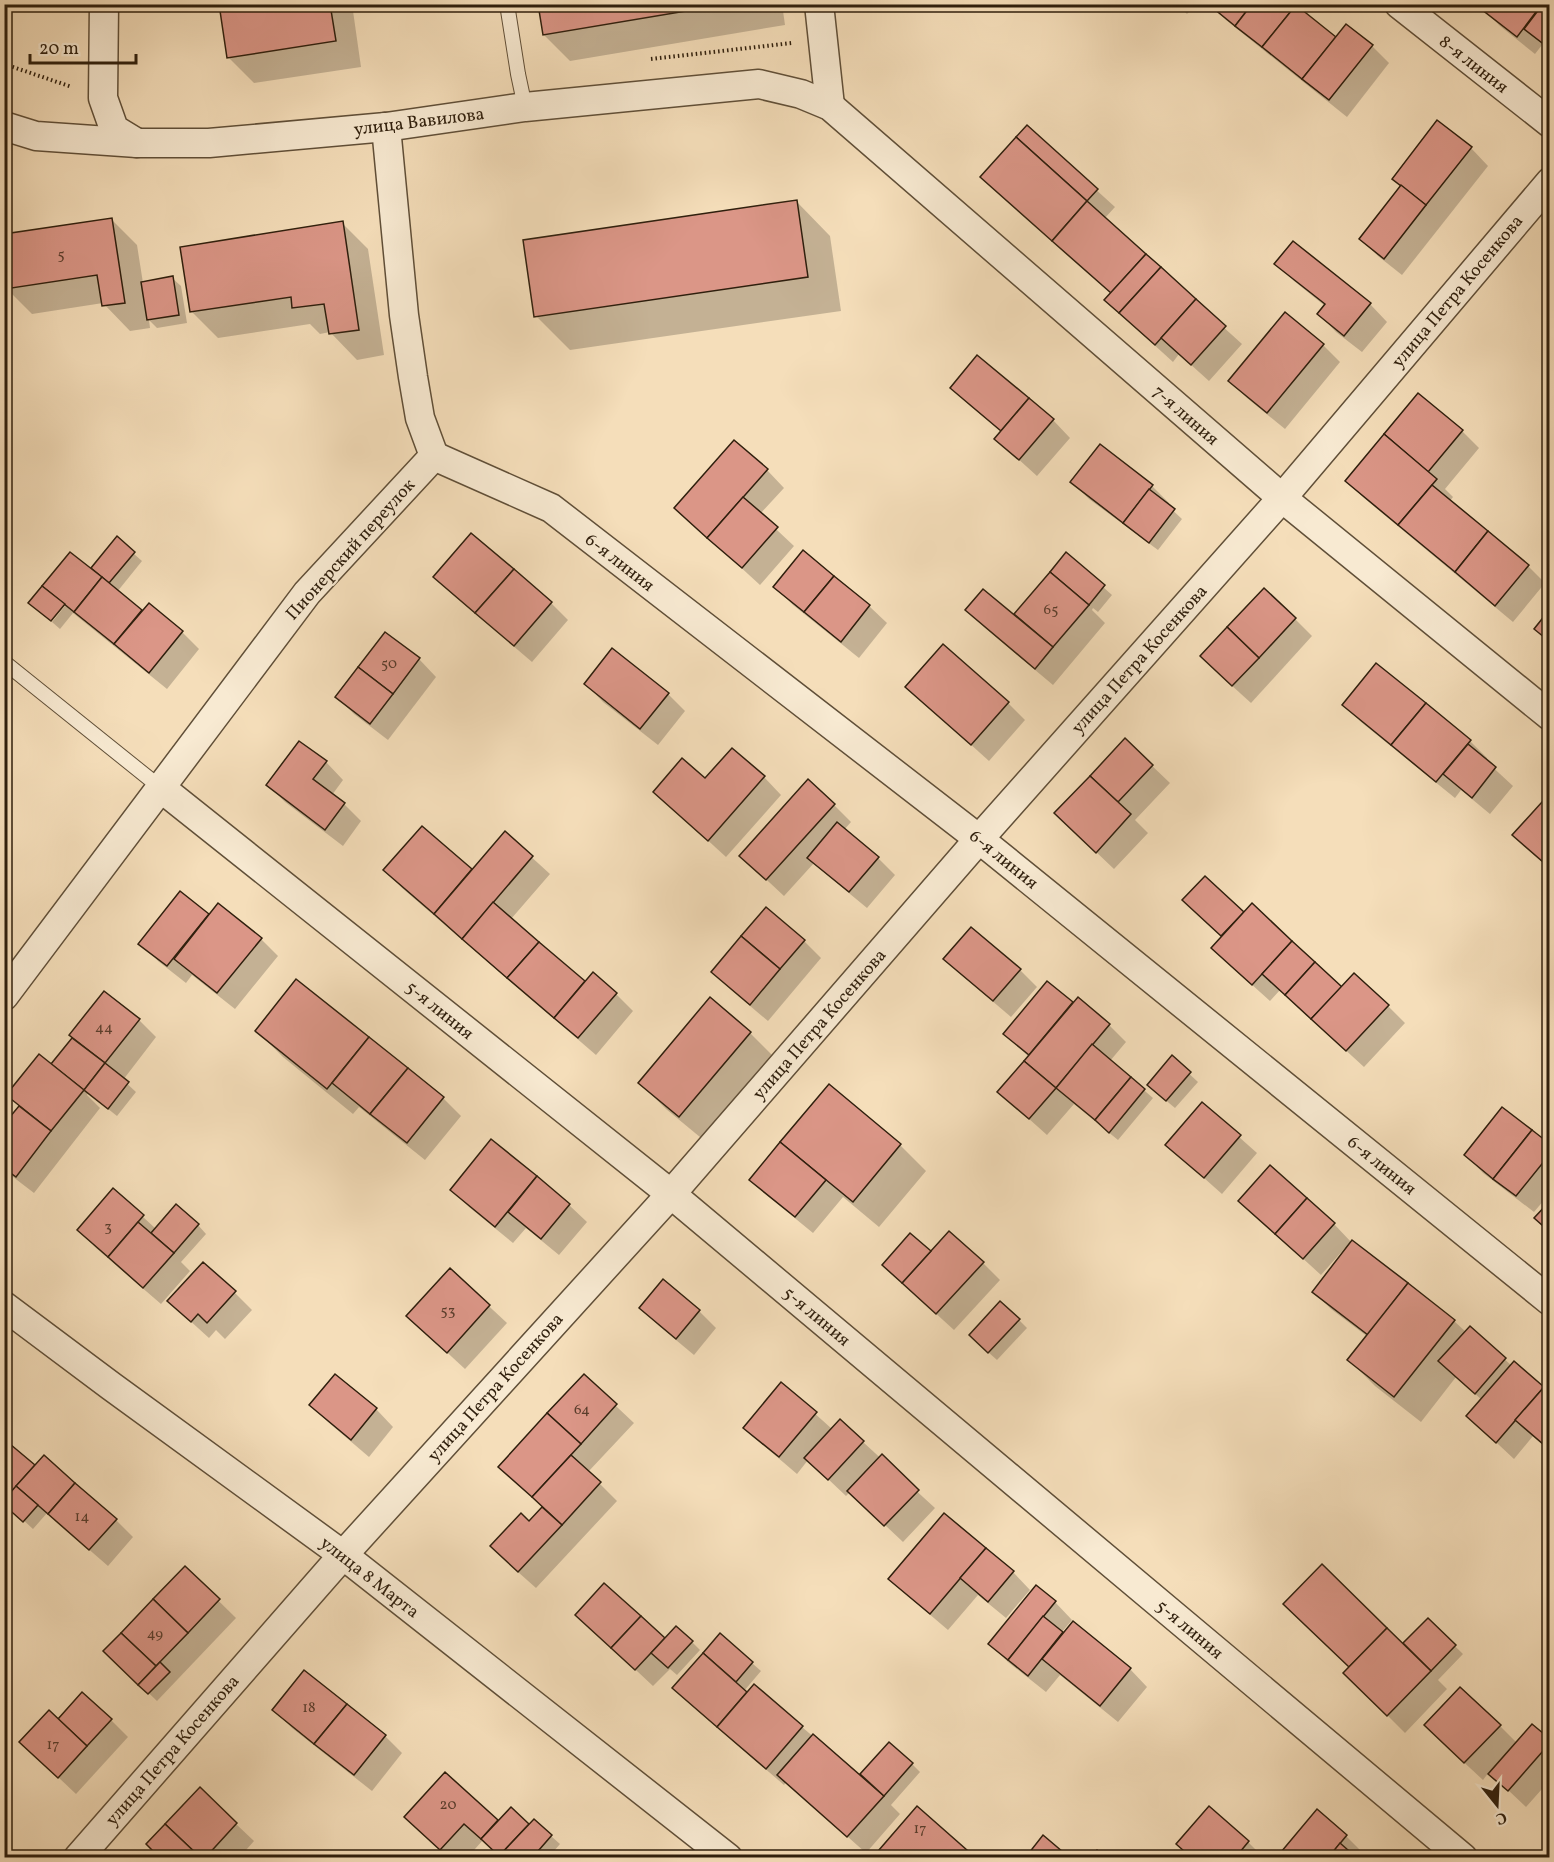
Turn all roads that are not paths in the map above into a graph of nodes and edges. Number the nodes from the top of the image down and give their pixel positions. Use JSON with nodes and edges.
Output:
{"nodes":[{"id":1,"x":104,"y":4,"type":"edge"},
{"id":2,"x":507,"y":4,"type":"edge"},
{"id":3,"x":819,"y":4,"type":"edge"},
{"id":4,"x":1399,"y":4,"type":"edge"},
{"id":5,"x":830,"y":106,"type":"junction"},
{"id":6,"x":525,"y":107,"type":"junction"},
{"id":7,"x":1550,"y":123,"type":"edge"},
{"id":8,"x":4,"y":126,"type":"edge"},
{"id":9,"x":386,"y":128,"type":"junction"},
{"id":10,"x":137,"y":143,"type":"junction"},
{"id":11,"x":1550,"y":182,"type":"edge"},
{"id":12,"x":434,"y":456,"type":"junction"},
{"id":13,"x":1282,"y":498,"type":"junction"},
{"id":14,"x":4,"y":662,"type":"edge"},
{"id":15,"x":1550,"y":716,"type":"edge"},
{"id":16,"x":161,"y":788,"type":"junction"},
{"id":17,"x":979,"y":839,"type":"junction"},
{"id":18,"x":4,"y":996,"type":"edge"},
{"id":19,"x":671,"y":1194,"type":"junction"},
{"id":20,"x":1550,"y":1301,"type":"edge"},
{"id":21,"x":4,"y":1306,"type":"edge"},
{"id":22,"x":343,"y":1555,"type":"junction"},
{"id":23,"x":78,"y":1857,"type":"edge"},
{"id":24,"x":729,"y":1857,"type":"edge"},
{"id":25,"x":1463,"y":1857,"type":"edge"}],
"edges":[{"from":1,"to":10,"type":"street"},
{"from":2,"to":6,"type":"lane"},
{"from":3,"to":5,"type":"street"},
{"from":4,"to":7,"type":"street","name":"8-я линия"},
{"from":5,"to":6,"type":"street","name":"улица Вавилова"},
{"from":5,"to":13,"type":"street","name":"7-я линия"},
{"from":6,"to":9,"type":"street","name":"улица Вавилова"},
{"from":8,"to":10,"type":"street","name":"улица Вавилова"},
{"from":9,"to":10,"type":"street","name":"улица Вавилова"},
{"from":9,"to":12,"type":"street"},
{"from":11,"to":13,"type":"street","name":"улица Петра Косенкова"},
{"from":12,"to":16,"type":"street","name":"Пионерский переулок"},
{"from":12,"to":17,"type":"street","name":"6-я линия"},
{"from":13,"to":15,"type":"street","name":"7-я линия"},
{"from":13,"to":17,"type":"street","name":"улица Петра Косенкова"},
{"from":14,"to":16,"type":"lane"},
{"from":16,"to":18,"type":"street","name":"Пионерский переулок"},
{"from":16,"to":19,"type":"street","name":"5-я линия"},
{"from":17,"to":19,"type":"street","name":"улица Петра Косенкова"},
{"from":17,"to":20,"type":"street","name":"6-я линия"},
{"from":19,"to":22,"type":"street","name":"улица Петра Косенкова"},
{"from":19,"to":25,"type":"street","name":"5-я линия"},
{"from":21,"to":22,"type":"street","name":"улица 8 Марта"},
{"from":22,"to":23,"type":"street","name":"улица Петра Косенкова"},
{"from":22,"to":24,"type":"street","name":"улица 8 Марта"}]}
